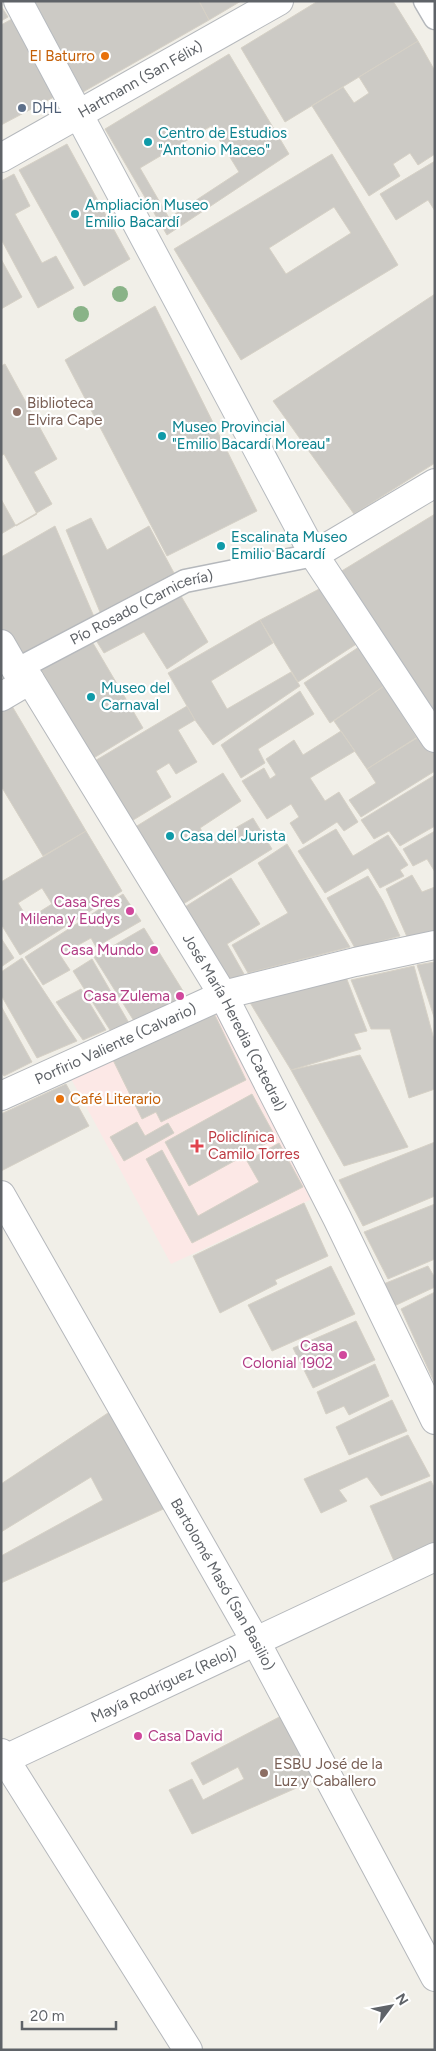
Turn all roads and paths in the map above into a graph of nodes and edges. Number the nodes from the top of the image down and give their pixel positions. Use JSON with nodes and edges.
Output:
{"nodes":[{"id":1,"x":18,"y":1,"type":"edge"},
{"id":2,"x":279,"y":1,"type":"edge"},
{"id":3,"x":425,"y":1,"type":"edge"},
{"id":4,"x":435,"y":18,"type":"edge"},
{"id":5,"x":79,"y":115,"type":"junction"},
{"id":6,"x":1,"y":158,"type":"edge"},
{"id":7,"x":435,"y":484,"type":"edge"},
{"id":8,"x":314,"y":555,"type":"junction"},
{"id":9,"x":1,"y":644,"type":"edge"},
{"id":10,"x":23,"y":675,"type":"junction"},
{"id":11,"x":1,"y":697,"type":"edge"},
{"id":12,"x":435,"y":738,"type":"edge"},
{"id":13,"x":435,"y":946,"type":"edge"},
{"id":14,"x":223,"y":995,"type":"junction"},
{"id":15,"x":1,"y":1096,"type":"edge"},
{"id":16,"x":1,"y":1195,"type":"edge"},
{"id":17,"x":435,"y":1420,"type":"edge"},
{"id":18,"x":435,"y":1557,"type":"edge"},
{"id":19,"x":256,"y":1642,"type":"junction"},
{"id":20,"x":3,"y":1758,"type":"edge"},
{"id":21,"x":435,"y":1977,"type":"edge"},
{"id":22,"x":188,"y":2050,"type":"edge"}],
"edges":[{"from":1,"to":5,"type":"street"},
{"from":2,"to":5,"type":"street","name":"Hartmann (San Félix)"},
{"from":3,"to":4,"type":"street"},
{"from":5,"to":6,"type":"street","name":"Hartmann (San Félix)"},
{"from":5,"to":8,"type":"street"},
{"from":7,"to":8,"type":"street","name":"Pío Rosado (Carnicería)"},
{"from":8,"to":10,"type":"street","name":"Pío Rosado (Carnicería)"},
{"from":8,"to":12,"type":"street"},
{"from":9,"to":10,"type":"street","name":"José María Heredia (Catedral)"},
{"from":10,"to":11,"type":"street","name":"Pío Rosado (Carnicería)"},
{"from":10,"to":14,"type":"street","name":"José María Heredia (Catedral)"},
{"from":13,"to":14,"type":"street","name":"Porfirio Valiente (Calvario)"},
{"from":14,"to":15,"type":"street","name":"Porfirio Valiente (Calvario)"},
{"from":14,"to":17,"type":"street","name":"José María Heredia (Catedral)"},
{"from":16,"to":19,"type":"street","name":"Bartolomé Masó (San Basilio)"},
{"from":18,"to":19,"type":"street","name":"Mayía Rodríguez (Reloj)"},
{"from":19,"to":20,"type":"street","name":"Mayía Rodríguez (Reloj)"},
{"from":19,"to":21,"type":"street","name":"Bartolomé Masó (San Basilio)"},
{"from":20,"to":22,"type":"street"}]}
